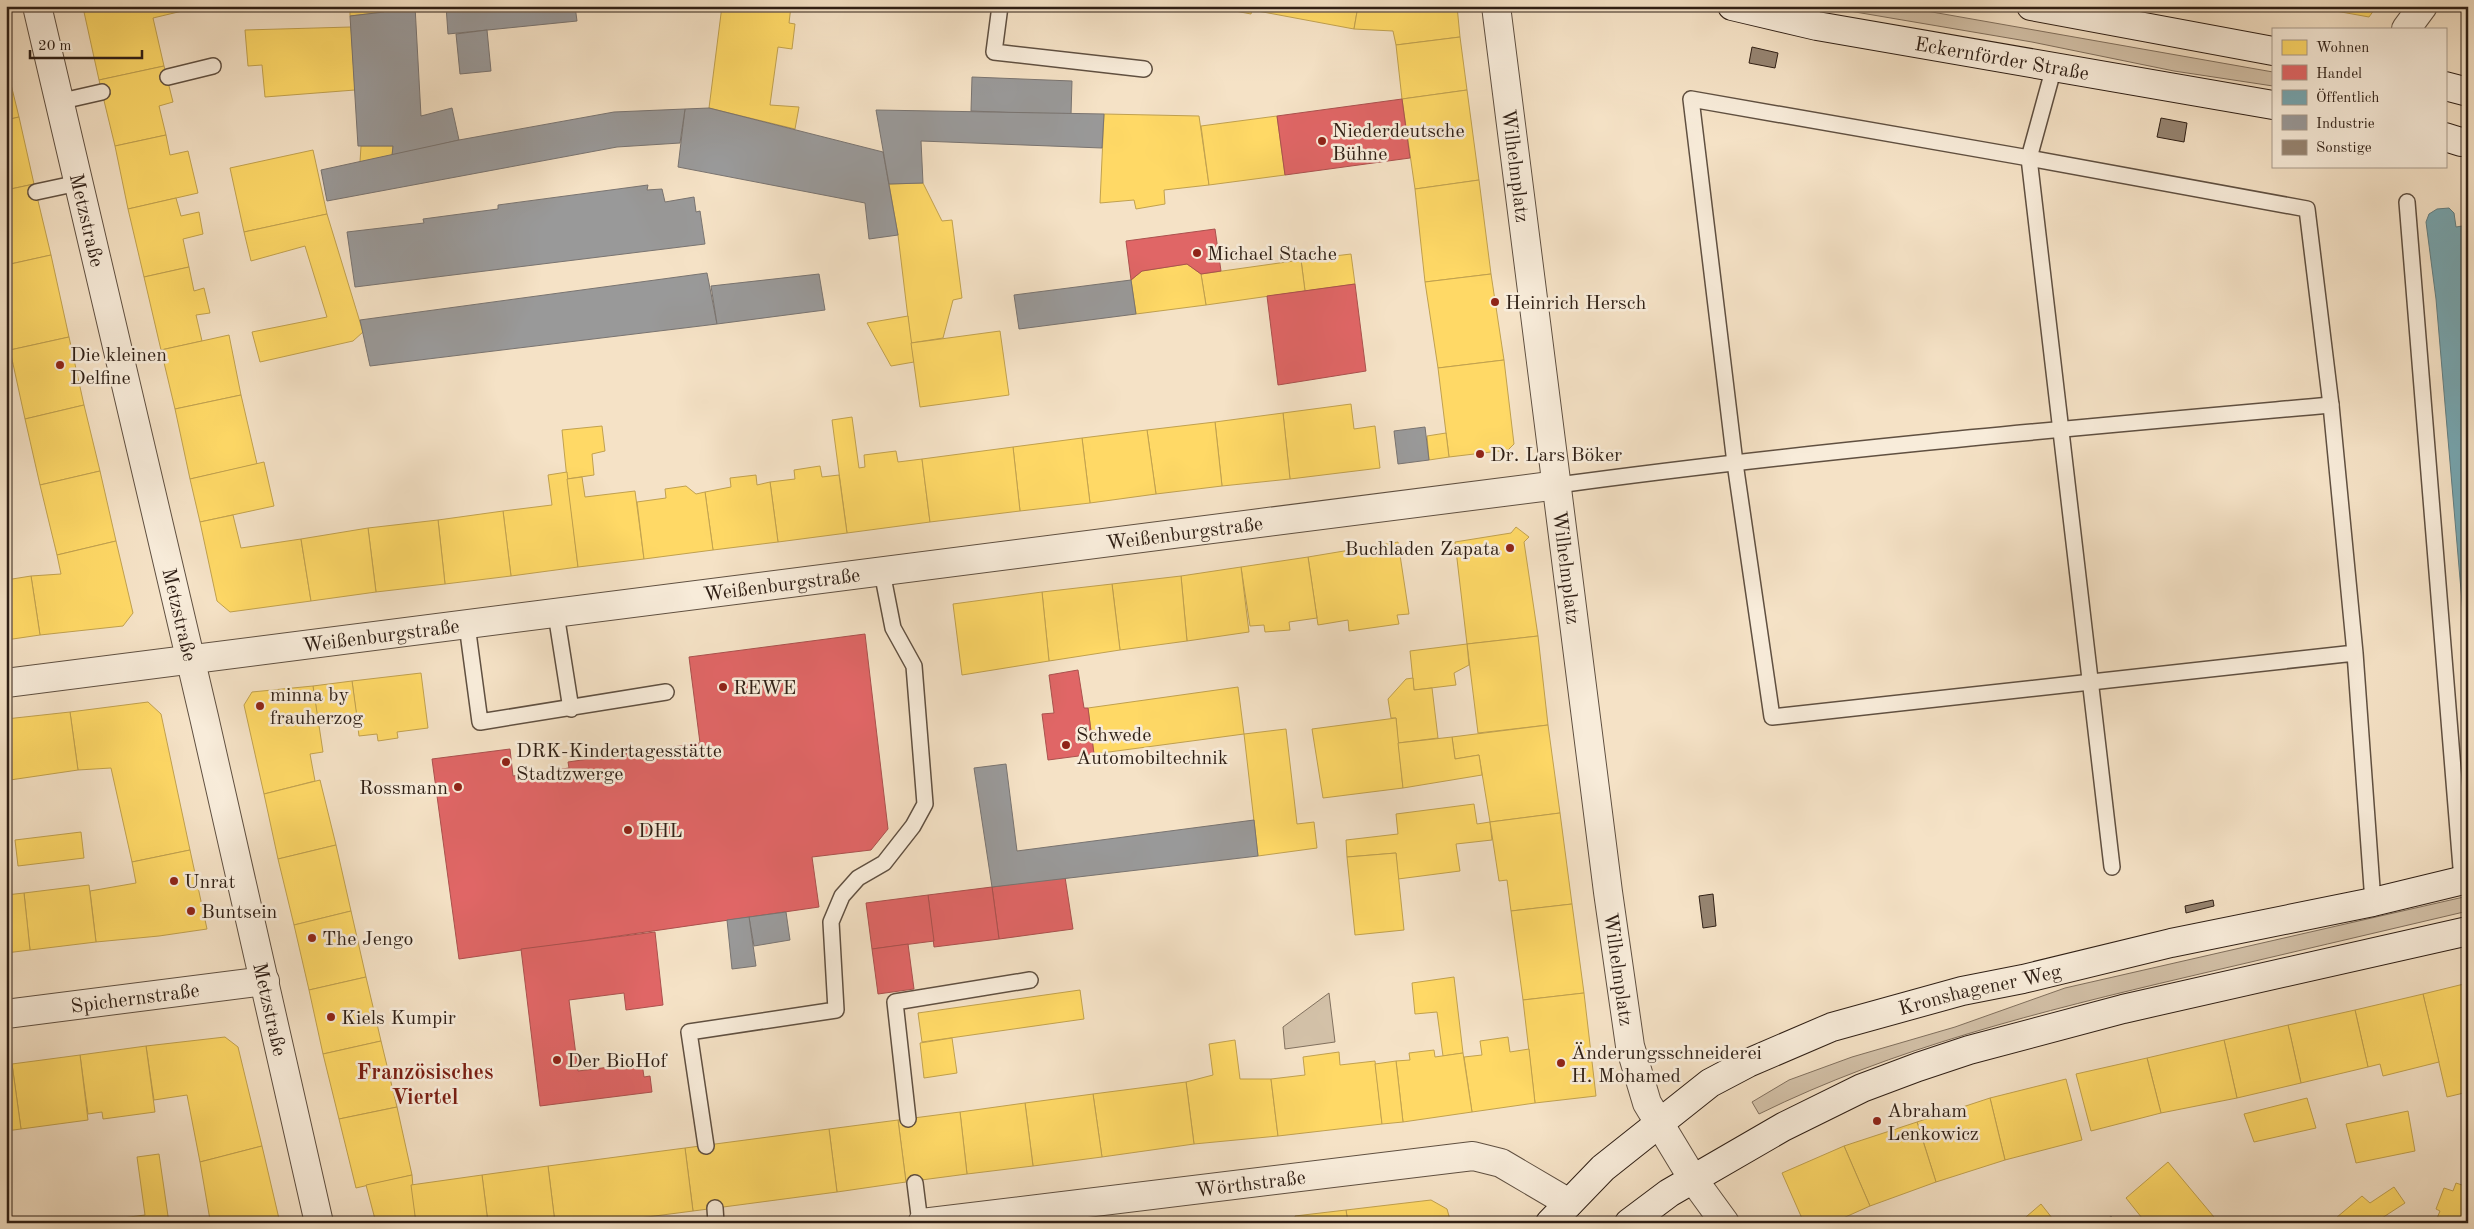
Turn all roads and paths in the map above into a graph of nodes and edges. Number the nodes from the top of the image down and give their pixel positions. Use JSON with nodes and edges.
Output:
{"nodes":[{"id":1,"x":37,"y":6,"type":"edge"},
{"id":2,"x":1000,"y":6,"type":"edge"},
{"id":3,"x":1496,"y":6,"type":"edge"},
{"id":4,"x":1732,"y":6,"type":"edge"},
{"id":5,"x":2031,"y":6,"type":"edge"},
{"id":6,"x":2423,"y":6,"type":"edge"},
{"id":7,"x":2407,"y":28,"type":"edge"},
{"id":8,"x":2272,"y":51,"type":"edge"},
{"id":9,"x":214,"y":66,"type":"dead end"},
{"id":10,"x":2054,"y":67,"type":"junction"},
{"id":11,"x":1144,"y":69,"type":"dead end"},
{"id":12,"x":168,"y":77,"type":"dead end"},
{"id":13,"x":2446,"y":86,"type":"edge"},
{"id":14,"x":102,"y":92,"type":"dead end"},
{"id":15,"x":2468,"y":92,"type":"edge"},
{"id":16,"x":58,"y":102,"type":"junction"},
{"id":17,"x":2272,"y":105,"type":"edge"},
{"id":18,"x":2446,"y":137,"type":"edge"},
{"id":19,"x":2468,"y":141,"type":"edge"},
{"id":20,"x":2029,"y":158,"type":"junction"},
{"id":21,"x":78,"y":183,"type":"junction"},
{"id":22,"x":36,"y":192,"type":"dead end"},
{"id":23,"x":2407,"y":202,"type":"dead end"},
{"id":24,"x":2331,"y":405,"type":"junction"},
{"id":25,"x":2061,"y":429,"type":"junction"},
{"id":26,"x":1736,"y":463,"type":"junction"},
{"id":27,"x":1558,"y":485,"type":"junction"},
{"id":28,"x":882,"y":572,"type":"junction"},
{"id":29,"x":556,"y":614,"type":"junction"},
{"id":30,"x":466,"y":625,"type":"junction"},
{"id":31,"x":2356,"y":653,"type":"junction"},
{"id":32,"x":190,"y":660,"type":"junction"},
{"id":33,"x":2089,"y":682,"type":"junction"},
{"id":34,"x":6,"y":683,"type":"edge"},
{"id":35,"x":666,"y":692,"type":"dead end"},
{"id":36,"x":572,"y":709,"type":"junction"},
{"id":37,"x":2112,"y":867,"type":"dead end"},
{"id":38,"x":2465,"y":879,"type":"edge"},
{"id":39,"x":2374,"y":902,"type":"junction"},
{"id":40,"x":2468,"y":931,"type":"edge"},
{"id":41,"x":1030,"y":980,"type":"dead end"},
{"id":42,"x":265,"y":981,"type":"junction"},
{"id":43,"x":6,"y":1014,"type":"edge"},
{"id":44,"x":908,"y":1119,"type":"dead end"},
{"id":45,"x":1658,"y":1123,"type":"junction"},
{"id":46,"x":706,"y":1146,"type":"dead end"},
{"id":47,"x":1693,"y":1179,"type":"junction"},
{"id":48,"x":915,"y":1182,"type":"dead end"},
{"id":49,"x":1569,"y":1203,"type":"junction"},
{"id":50,"x":319,"y":1223,"type":"edge"},
{"id":51,"x":921,"y":1223,"type":"edge"},
{"id":52,"x":1550,"y":1223,"type":"edge"},
{"id":53,"x":1629,"y":1223,"type":"edge"},
{"id":54,"x":1725,"y":1223,"type":"edge"}],
"edges":[{"from":1,"to":16,"type":"street","name":"Metzstraße"},
{"from":2,"to":11,"type":"lane"},
{"from":3,"to":27,"type":"street","name":"Wilhelmplatz"},
{"from":4,"to":10,"type":"street","name":"Eckernförder Straße"},
{"from":5,"to":8,"type":"street"},
{"from":6,"to":7,"type":"street"},
{"from":9,"to":12,"type":"lane"},
{"from":10,"to":17,"type":"street","name":"Eckernförder Straße"},
{"from":10,"to":20,"type":"lane"},
{"from":13,"to":15,"type":"street"},
{"from":14,"to":16,"type":"lane"},
{"from":16,"to":21,"type":"street","name":"Metzstraße"},
{"from":18,"to":19,"type":"street"},
{"from":20,"to":24,"type":"lane"},
{"from":20,"to":25,"type":"lane"},
{"from":20,"to":26,"type":"lane"},
{"from":21,"to":22,"type":"lane"},
{"from":21,"to":32,"type":"street","name":"Metzstraße"},
{"from":23,"to":38,"type":"lane"},
{"from":24,"to":25,"type":"lane"},
{"from":24,"to":31,"type":"lane"},
{"from":25,"to":26,"type":"lane"},
{"from":25,"to":33,"type":"lane"},
{"from":26,"to":27,"type":"lane"},
{"from":26,"to":33,"type":"lane"},
{"from":27,"to":28,"type":"street","name":"Weißenburgstraße"},
{"from":27,"to":45,"type":"street","name":"Wilhelmplatz"},
{"from":28,"to":29,"type":"street","name":"Weißenburgstraße"},
{"from":28,"to":46,"type":"lane"},
{"from":29,"to":30,"type":"street","name":"Weißenburgstraße"},
{"from":29,"to":36,"type":"lane"},
{"from":30,"to":32,"type":"street","name":"Weißenburgstraße"},
{"from":30,"to":36,"type":"lane"},
{"from":31,"to":33,"type":"lane"},
{"from":31,"to":39,"type":"lane"},
{"from":32,"to":34,"type":"street","name":"Weißenburgstraße"},
{"from":32,"to":42,"type":"street","name":"Metzstraße"},
{"from":33,"to":37,"type":"lane"},
{"from":35,"to":36,"type":"lane"},
{"from":38,"to":39,"type":"street","name":"Kronshagener Weg"},
{"from":39,"to":45,"type":"street","name":"Kronshagener Weg"},
{"from":40,"to":47,"type":"street"},
{"from":41,"to":44,"type":"lane"},
{"from":42,"to":43,"type":"street","name":"Spichernstraße"},
{"from":42,"to":50,"type":"street","name":"Metzstraße"},
{"from":45,"to":47,"type":"street","name":"Wilhelmplatz"},
{"from":45,"to":49,"type":"street","name":"Kronshagener Weg"},
{"from":47,"to":53,"type":"street"},
{"from":47,"to":54,"type":"street","name":"Wilhelmplatz"},
{"from":48,"to":51,"type":"lane"},
{"from":49,"to":51,"type":"street","name":"Wörthstraße"},
{"from":49,"to":52,"type":"street","name":"Kronshagener Weg"}]}
